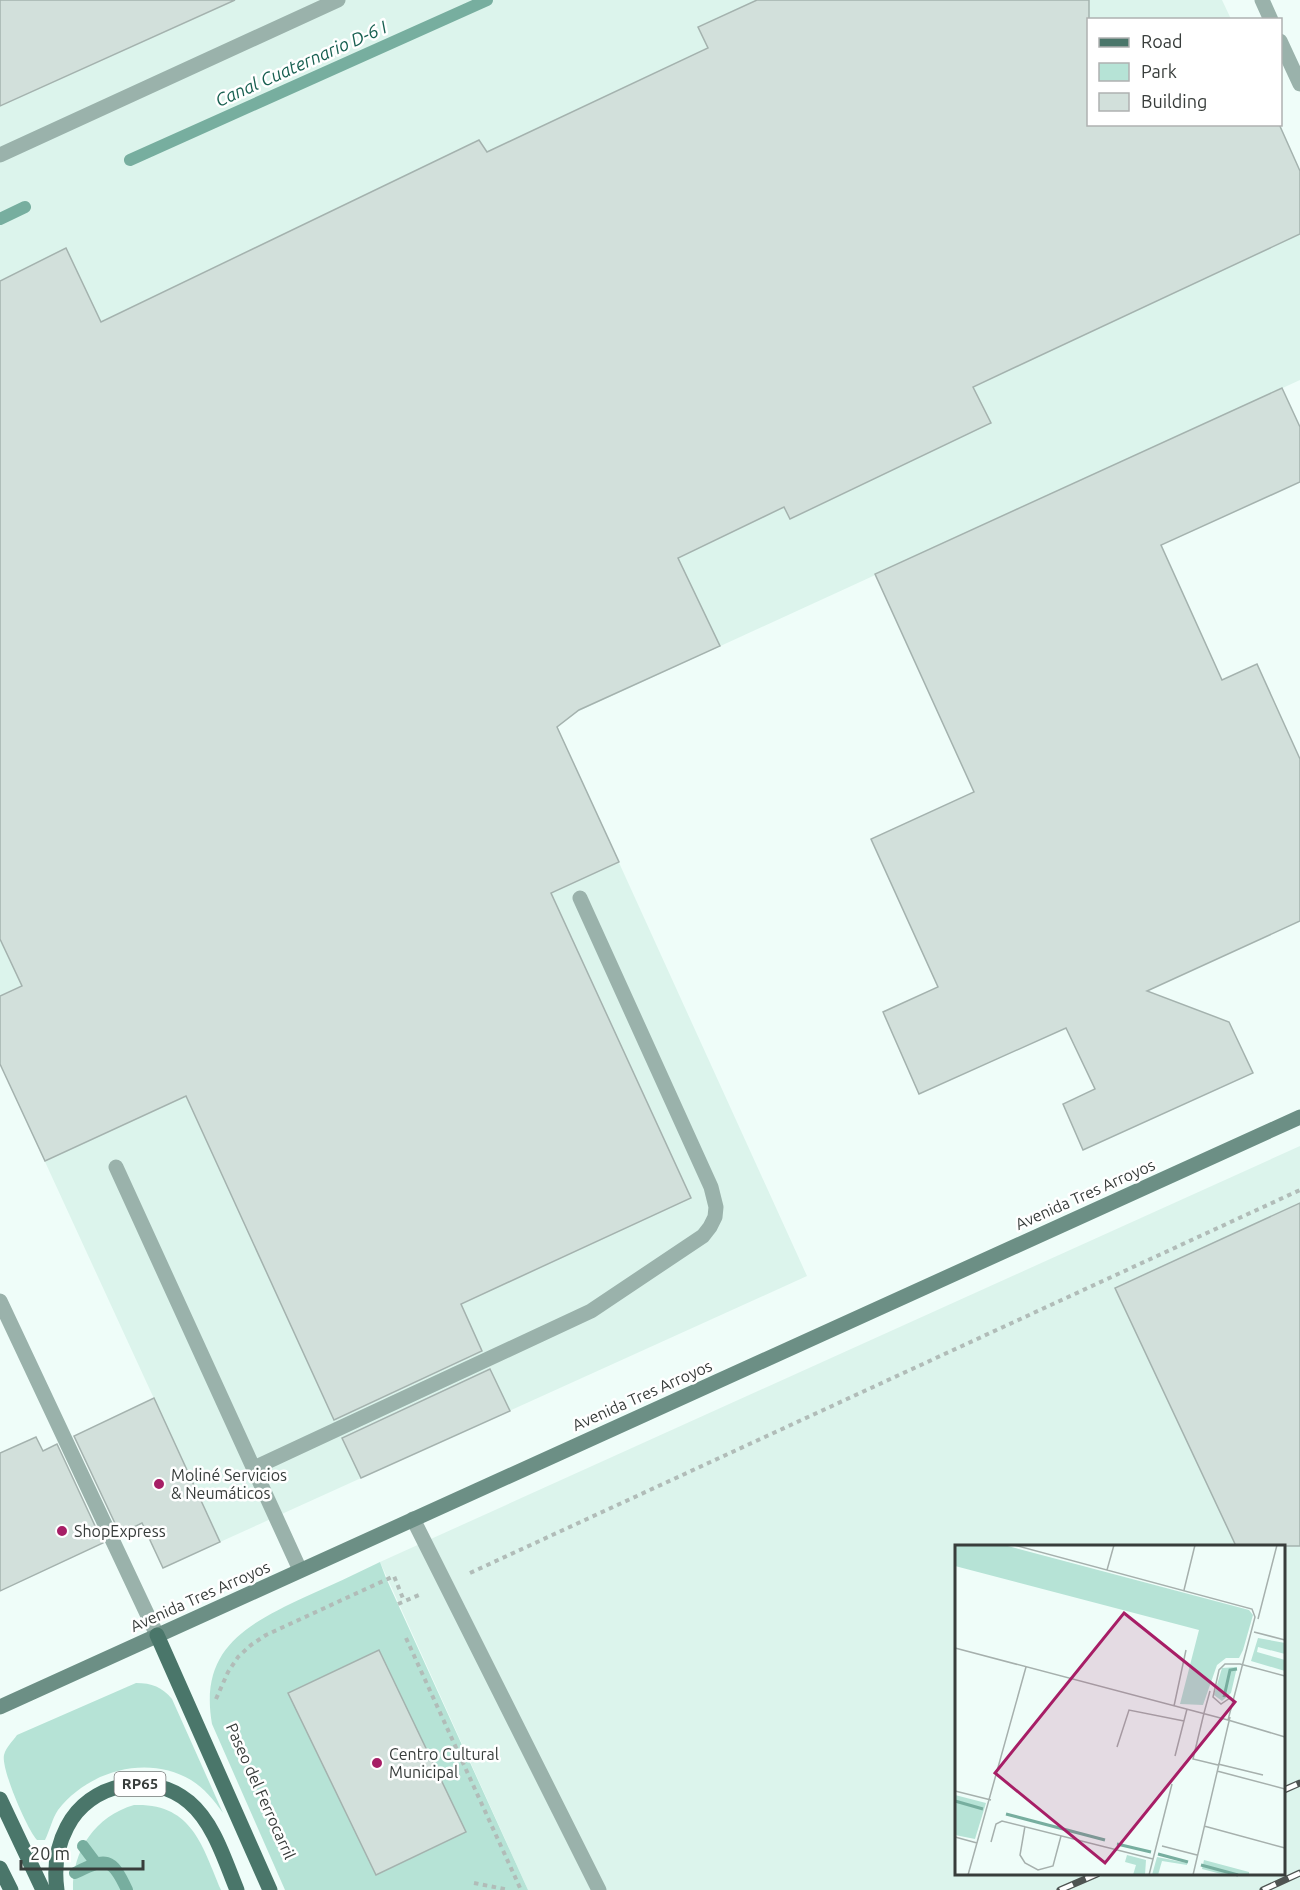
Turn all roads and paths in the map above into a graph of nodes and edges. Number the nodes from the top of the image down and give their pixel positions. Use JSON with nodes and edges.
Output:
{"nodes":[{"id":1,"x":338,"y":0,"type":"edge"},
{"id":2,"x":1262,"y":0,"type":"edge"},
{"id":3,"x":1270,"y":18,"type":"edge"},
{"id":4,"x":1282,"y":43,"type":"edge"},
{"id":5,"x":1300,"y":84,"type":"edge"},
{"id":6,"x":0,"y":155,"type":"edge"},
{"id":7,"x":580,"y":898,"type":"dead end"},
{"id":8,"x":1300,"y":1117,"type":"edge"},
{"id":9,"x":116,"y":1167,"type":"dead end"},
{"id":10,"x":1300,"y":1190,"type":"edge"},
{"id":11,"x":0,"y":1301,"type":"edge"},
{"id":12,"x":254,"y":1468,"type":"junction"},
{"id":13,"x":413,"y":1519,"type":"junction"},
{"id":14,"x":300,"y":1570,"type":"junction"},
{"id":15,"x":446,"y":1585,"type":"junction"},
{"id":16,"x":404,"y":1601,"type":"junction"},
{"id":17,"x":398,"y":1604,"type":"dead end"},
{"id":18,"x":157,"y":1635,"type":"junction"},
{"id":19,"x":406,"y":1638,"type":"dead end"},
{"id":20,"x":0,"y":1707,"type":"edge"},
{"id":21,"x":215,"y":1710,"type":"dead end"},
{"id":22,"x":0,"y":1799,"type":"edge"},
{"id":23,"x":0,"y":1868,"type":"edge"},
{"id":24,"x":474,"y":1883,"type":"dead end"},
{"id":25,"x":10,"y":1890,"type":"edge"},
{"id":26,"x":43,"y":1890,"type":"edge"},
{"id":27,"x":57,"y":1890,"type":"edge"},
{"id":28,"x":237,"y":1890,"type":"edge"},
{"id":29,"x":270,"y":1890,"type":"edge"},
{"id":30,"x":509,"y":1890,"type":"edge"},
{"id":31,"x":521,"y":1890,"type":"edge"},
{"id":32,"x":599,"y":1890,"type":"edge"}],
"edges":[{"from":1,"to":6,"type":"street"},
{"from":2,"to":3,"type":"street"},
{"from":4,"to":5,"type":"street"},
{"from":7,"to":12,"type":"street"},
{"from":8,"to":13,"type":"main road","name":"Avenida Tres Arroyos"},
{"from":9,"to":12,"type":"street"},
{"from":10,"to":15,"type":"path"},
{"from":11,"to":18,"type":"street"},
{"from":12,"to":14,"type":"street"},
{"from":13,"to":14,"type":"main road","name":"Avenida Tres Arroyos"},
{"from":13,"to":15,"type":"street"},
{"from":14,"to":18,"type":"main road","name":"Avenida Tres Arroyos"},
{"from":15,"to":16,"type":"path"},
{"from":15,"to":32,"type":"street"},
{"from":16,"to":17,"type":"path"},
{"from":16,"to":21,"type":"path","name":"Paseo del Ferrocarril"},
{"from":18,"to":20,"type":"main road","name":"Avenida Tres Arroyos"},
{"from":18,"to":29,"type":"main road"},
{"from":19,"to":31,"type":"path"},
{"from":22,"to":26,"type":"main road"},
{"from":23,"to":25,"type":"main road"},
{"from":24,"to":30,"type":"path"},
{"from":27,"to":28,"type":"main road","number":"RP65"}]}
